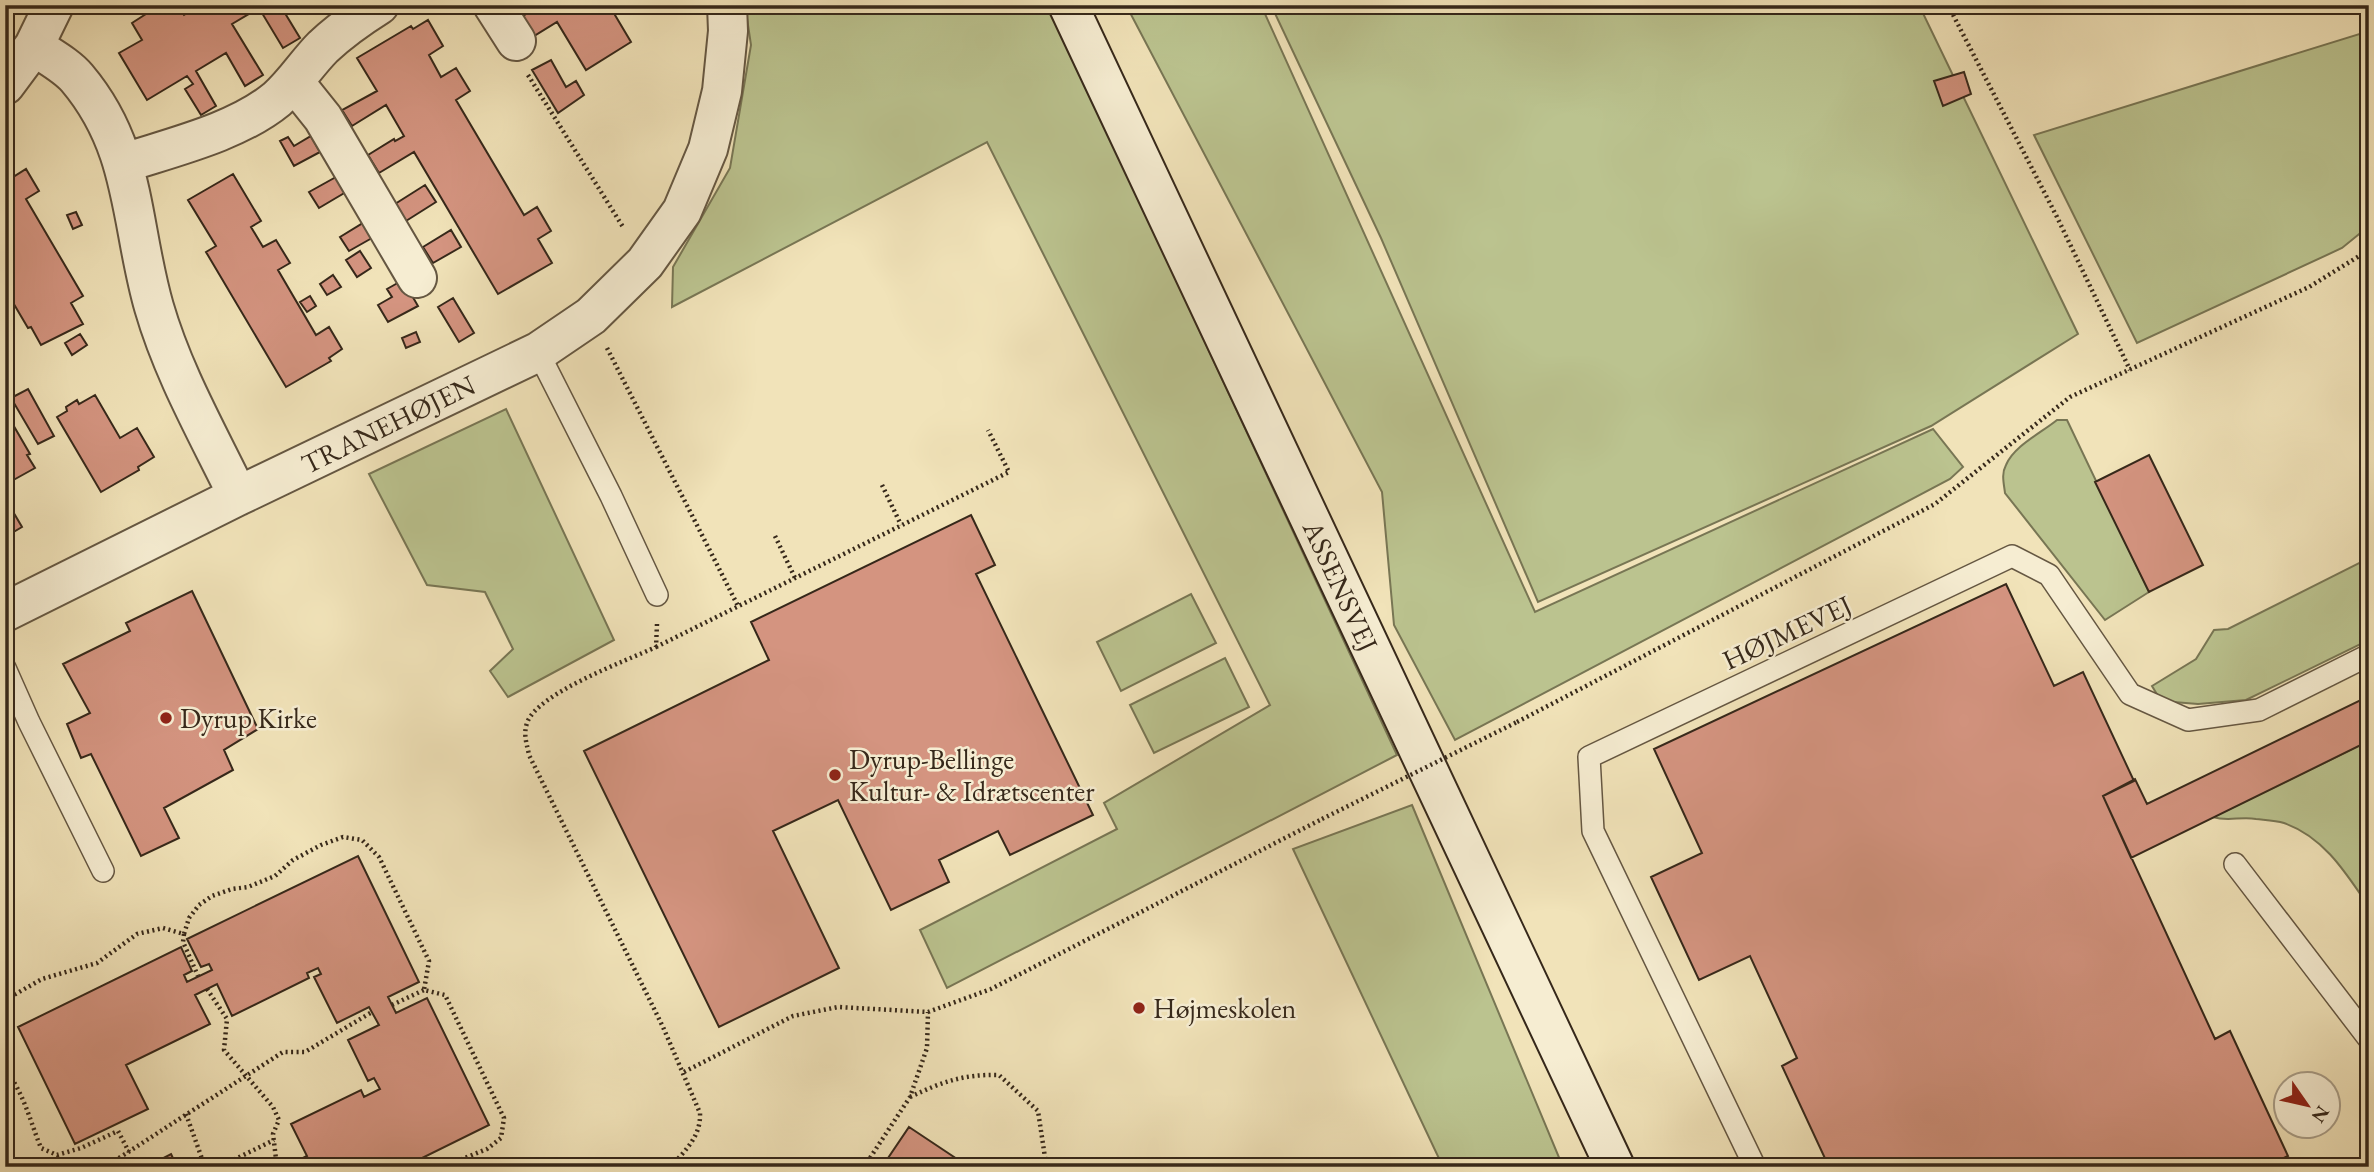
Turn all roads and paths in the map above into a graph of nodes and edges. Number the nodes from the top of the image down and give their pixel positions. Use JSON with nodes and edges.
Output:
{"nodes":[{"id":1,"x":54,"y":5,"type":"edge"},
{"id":2,"x":379,"y":5,"type":"edge"},
{"id":3,"x":493,"y":5,"type":"edge"},
{"id":4,"x":727,"y":5,"type":"edge"},
{"id":5,"x":1068,"y":5,"type":"edge"},
{"id":6,"x":1948,"y":5,"type":"edge"},
{"id":7,"x":516,"y":41,"type":"joint"},
{"id":8,"x":34,"y":46,"type":"junction"},
{"id":9,"x":295,"y":83,"type":"junction"},
{"id":10,"x":5,"y":85,"type":"edge"},
{"id":11,"x":124,"y":163,"type":"junction"},
{"id":12,"x":2369,"y":250,"type":"edge"},
{"id":13,"x":645,"y":263,"type":"junction"},
{"id":14,"x":417,"y":278,"type":"dead end"},
{"id":15,"x":591,"y":316,"type":"junction"},
{"id":16,"x":538,"y":352,"type":"junction"},
{"id":17,"x":2130,"y":370,"type":"junction"},
{"id":18,"x":988,"y":430,"type":"dead end"},
{"id":19,"x":882,"y":485,"type":"dead end"},
{"id":20,"x":238,"y":496,"type":"junction"},
{"id":21,"x":901,"y":525,"type":"junction"},
{"id":22,"x":775,"y":536,"type":"dead end"},
{"id":23,"x":795,"y":578,"type":"junction"},
{"id":24,"x":657,"y":595,"type":"joint"},
{"id":25,"x":738,"y":606,"type":"junction"},
{"id":26,"x":5,"y":612,"type":"edge"},
{"id":27,"x":656,"y":647,"type":"junction"},
{"id":28,"x":2369,"y":654,"type":"edge"},
{"id":29,"x":5,"y":668,"type":"edge"},
{"id":30,"x":2235,"y":864,"type":"dead end"},
{"id":31,"x":103,"y":871,"type":"dead end"},
{"id":32,"x":184,"y":934,"type":"junction"},
{"id":33,"x":198,"y":976,"type":"dead end"},
{"id":34,"x":207,"y":989,"type":"dead end"},
{"id":35,"x":424,"y":990,"type":"junction"},
{"id":36,"x":5,"y":1000,"type":"edge"},
{"id":37,"x":392,"y":1004,"type":"dead end"},
{"id":38,"x":372,"y":1012,"type":"dead end"},
{"id":39,"x":928,"y":1012,"type":"junction"},
{"id":40,"x":2369,"y":1039,"type":"edge"},
{"id":41,"x":5,"y":1069,"type":"edge"},
{"id":42,"x":684,"y":1072,"type":"junction"},
{"id":43,"x":245,"y":1076,"type":"junction"},
{"id":44,"x":910,"y":1097,"type":"junction"},
{"id":45,"x":186,"y":1114,"type":"junction"},
{"id":46,"x":274,"y":1140,"type":"junction"},
{"id":47,"x":129,"y":1152,"type":"junction"},
{"id":48,"x":105,"y":1167,"type":"edge"},
{"id":49,"x":205,"y":1167,"type":"edge"},
{"id":50,"x":219,"y":1167,"type":"edge"},
{"id":51,"x":276,"y":1167,"type":"edge"},
{"id":52,"x":442,"y":1167,"type":"edge"},
{"id":53,"x":671,"y":1167,"type":"edge"},
{"id":54,"x":864,"y":1167,"type":"edge"},
{"id":55,"x":1050,"y":1167,"type":"edge"},
{"id":56,"x":1615,"y":1167,"type":"edge"},
{"id":57,"x":1755,"y":1167,"type":"edge"}],
"edges":[{"from":1,"to":8,"type":"street"},
{"from":2,"to":9,"type":"street"},
{"from":3,"to":7,"type":"street"},
{"from":4,"to":13,"type":"street","name":"TRANEHØJEN"},
{"from":5,"to":56,"type":"street","name":"ASSENSVEJ"},
{"from":6,"to":17,"type":"path"},
{"from":7,"to":13,"type":"path"},
{"from":8,"to":10,"type":"street"},
{"from":8,"to":11,"type":"street"},
{"from":9,"to":11,"type":"street"},
{"from":9,"to":14,"type":"street"},
{"from":11,"to":20,"type":"street"},
{"from":12,"to":17,"type":"path"},
{"from":13,"to":15,"type":"street","name":"TRANEHØJEN"},
{"from":15,"to":16,"type":"street","name":"TRANEHØJEN"},
{"from":15,"to":25,"type":"path"},
{"from":16,"to":20,"type":"street","name":"TRANEHØJEN"},
{"from":16,"to":24,"type":"lane"},
{"from":17,"to":39,"type":"path","bridge":true},
{"from":18,"to":21,"type":"path"},
{"from":19,"to":21,"type":"path"},
{"from":20,"to":26,"type":"street","name":"TRANEHØJEN"},
{"from":21,"to":23,"type":"path"},
{"from":22,"to":23,"type":"path"},
{"from":23,"to":25,"type":"path"},
{"from":24,"to":27,"type":"path"},
{"from":25,"to":27,"type":"path"},
{"from":27,"to":42,"type":"path"},
{"from":28,"to":57,"type":"lane","name":"HØJMEVEJ"},
{"from":29,"to":31,"type":"lane"},
{"from":30,"to":40,"type":"lane"},
{"from":32,"to":33,"type":"path"},
{"from":32,"to":35,"type":"path"},
{"from":32,"to":36,"type":"path"},
{"from":34,"to":43,"type":"path"},
{"from":35,"to":37,"type":"path"},
{"from":35,"to":52,"type":"path"},
{"from":38,"to":43,"type":"path"},
{"from":39,"to":42,"type":"path"},
{"from":39,"to":44,"type":"path"},
{"from":41,"to":47,"type":"path"},
{"from":42,"to":53,"type":"path"},
{"from":43,"to":45,"type":"path"},
{"from":43,"to":46,"type":"path"},
{"from":44,"to":54,"type":"path"},
{"from":44,"to":55,"type":"path"},
{"from":45,"to":47,"type":"path"},
{"from":45,"to":49,"type":"path"},
{"from":46,"to":50,"type":"path"},
{"from":46,"to":51,"type":"path"},
{"from":47,"to":48,"type":"path"}]}
